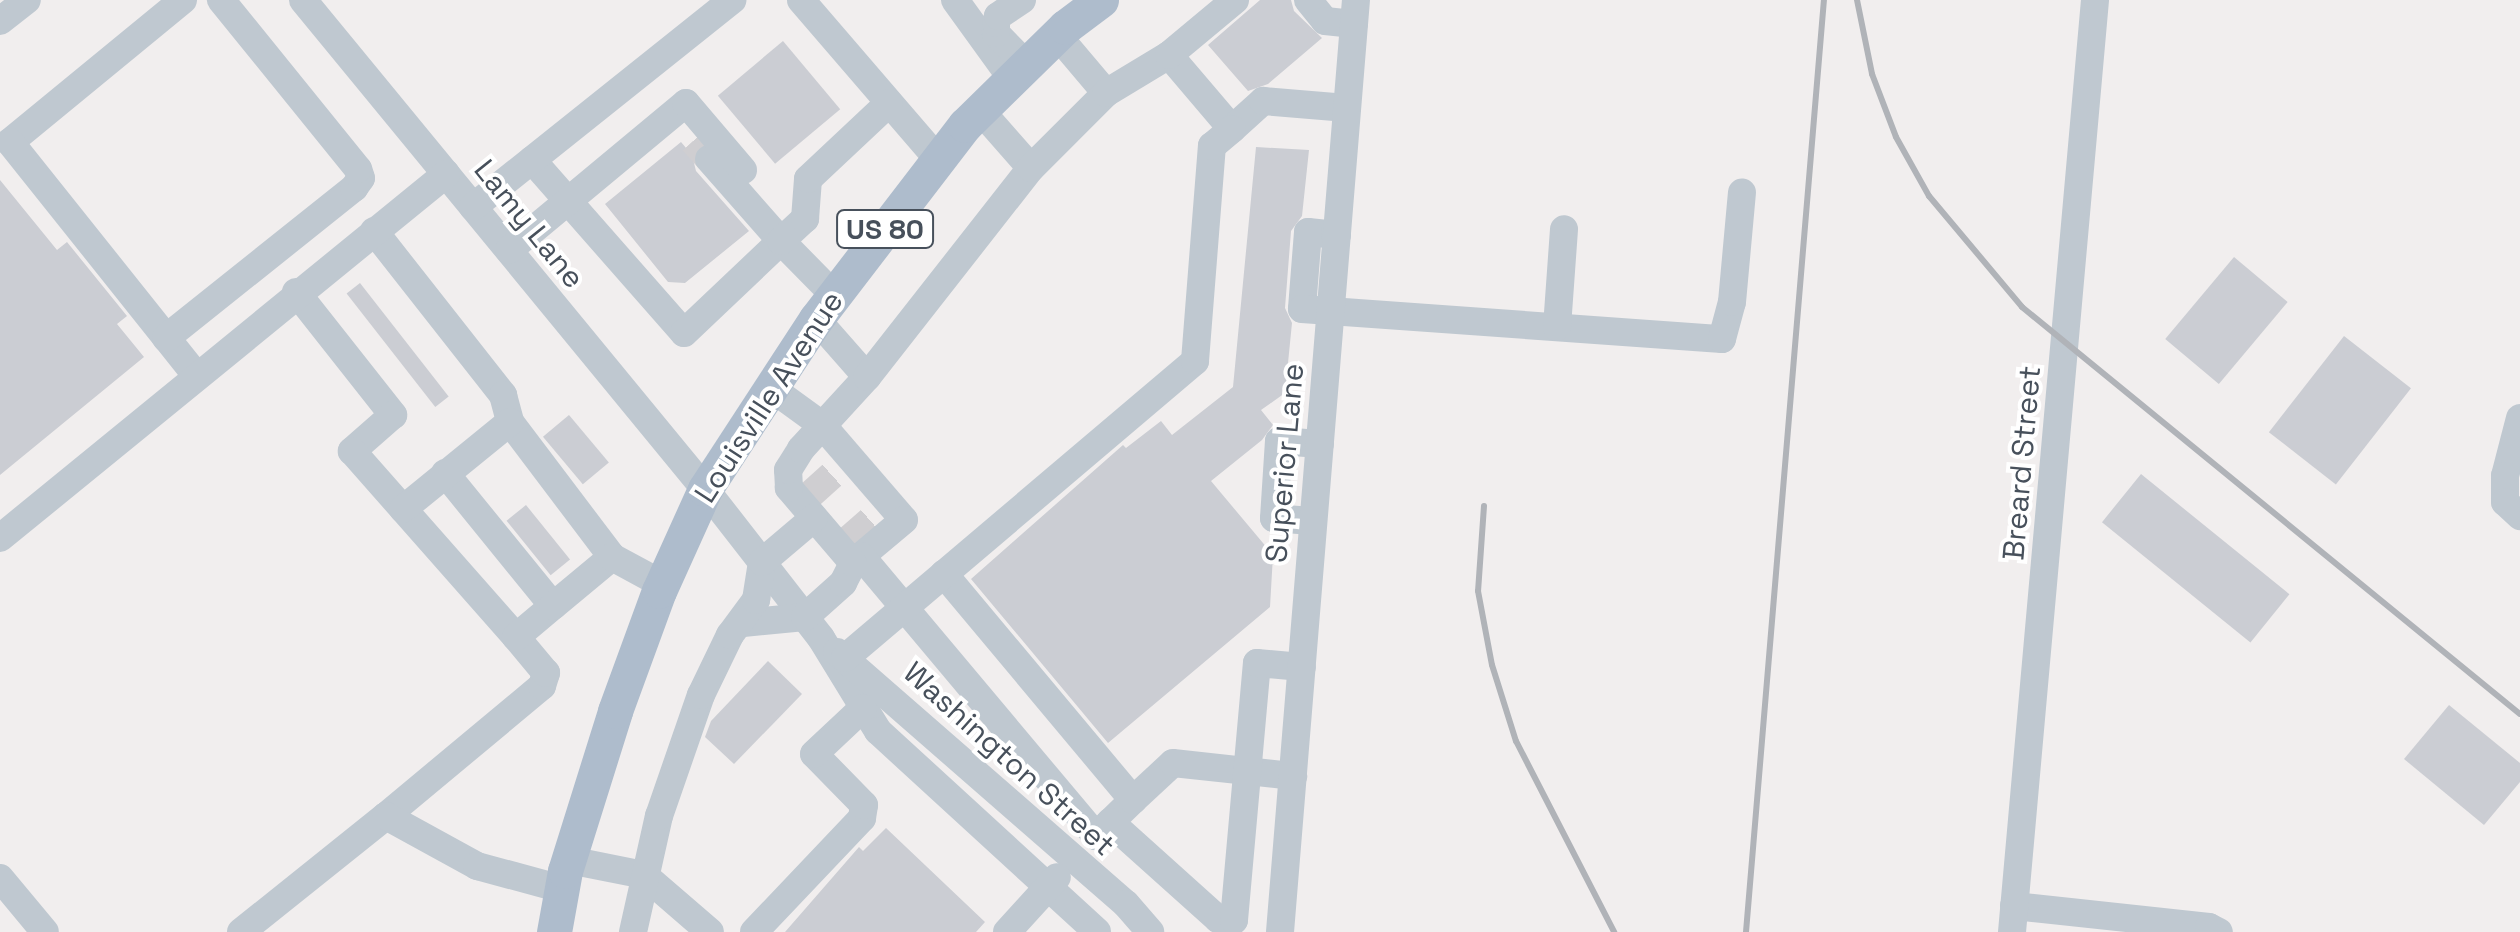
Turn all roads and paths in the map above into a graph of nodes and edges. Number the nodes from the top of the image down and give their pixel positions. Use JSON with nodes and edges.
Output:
{"nodes":[{"id":1,"x":27,"y":0,"type":"edge"},
{"id":2,"x":182,"y":0,"type":"edge"},
{"id":3,"x":221,"y":0,"type":"edge"},
{"id":4,"x":303,"y":0,"type":"edge"},
{"id":5,"x":732,"y":0,"type":"edge"},
{"id":6,"x":801,"y":0,"type":"edge"},
{"id":7,"x":992,"y":0,"type":"edge"},
{"id":8,"x":1022,"y":0,"type":"edge"},
{"id":9,"x":1101,"y":0,"type":"edge"},
{"id":10,"x":1234,"y":0,"type":"edge"},
{"id":11,"x":1308,"y":0,"type":"edge"},
{"id":12,"x":2095,"y":0,"type":"edge"},
{"id":13,"x":962,"y":9,"type":"edge"},
{"id":14,"x":1354,"y":12,"type":"edge"},
{"id":15,"x":0,"y":21,"type":"edge"},
{"id":16,"x":1057,"y":35,"type":"junction"},
{"id":17,"x":1169,"y":55,"type":"junction"},
{"id":18,"x":1019,"y":72,"type":"junction"},
{"id":19,"x":1106,"y":94,"type":"junction"},
{"id":20,"x":889,"y":103,"type":"junction"},
{"id":21,"x":1347,"y":108,"type":"junction"},
{"id":22,"x":980,"y":110,"type":"junction"},
{"id":23,"x":671,"y":116,"type":"junction"},
{"id":24,"x":1232,"y":128,"type":"junction"},
{"id":25,"x":5,"y":136,"type":"edge"},
{"id":26,"x":938,"y":159,"type":"junction"},
{"id":27,"x":532,"y":160,"type":"junction"},
{"id":28,"x":1031,"y":168,"type":"junction"},
{"id":29,"x":446,"y":174,"type":"junction"},
{"id":30,"x":1742,"y":192,"type":"dead end"},
{"id":31,"x":568,"y":199,"type":"junction"},
{"id":32,"x":473,"y":207,"type":"junction"},
{"id":33,"x":1564,"y":229,"type":"dead end"},
{"id":34,"x":374,"y":231,"type":"junction"},
{"id":35,"x":787,"y":236,"type":"junction"},
{"id":36,"x":509,"y":250,"type":"junction"},
{"id":37,"x":296,"y":292,"type":"junction"},
{"id":38,"x":825,"y":307,"type":"junction"},
{"id":39,"x":1330,"y":312,"type":"junction"},
{"id":40,"x":1557,"y":328,"type":"junction"},
{"id":41,"x":166,"y":338,"type":"junction"},
{"id":42,"x":196,"y":375,"type":"junction"},
{"id":43,"x":867,"y":377,"type":"junction"},
{"id":44,"x":771,"y":388,"type":"junction"},
{"id":45,"x":2520,"y":418,"type":"edge"},
{"id":46,"x":510,"y":422,"type":"junction"},
{"id":47,"x":1320,"y":444,"type":"junction"},
{"id":48,"x":837,"y":450,"type":"junction"},
{"id":49,"x":445,"y":473,"type":"junction"},
{"id":50,"x":704,"y":489,"type":"junction"},
{"id":51,"x":402,"y":508,"type":"junction"},
{"id":52,"x":2513,"y":509,"type":"edge"},
{"id":53,"x":1313,"y":521,"type":"junction"},
{"id":54,"x":826,"y":522,"type":"junction"},
{"id":55,"x":0,"y":538,"type":"edge"},
{"id":56,"x":612,"y":557,"type":"junction"},
{"id":57,"x":762,"y":562,"type":"junction"},
{"id":58,"x":944,"y":574,"type":"junction"},
{"id":59,"x":662,"y":584,"type":"junction"},
{"id":60,"x":552,"y":606,"type":"junction"},
{"id":61,"x":905,"y":607,"type":"junction"},
{"id":62,"x":743,"y":623,"type":"junction"},
{"id":63,"x":813,"y":628,"type":"junction"},
{"id":64,"x":516,"y":637,"type":"junction"},
{"id":65,"x":845,"y":658,"type":"junction"},
{"id":66,"x":1302,"y":667,"type":"junction"},
{"id":67,"x":863,"y":708,"type":"junction"},
{"id":68,"x":1247,"y":772,"type":"junction"},
{"id":69,"x":1293,"y":776,"type":"junction"},
{"id":70,"x":1133,"y":800,"type":"junction"},
{"id":71,"x":386,"y":816,"type":"junction"},
{"id":72,"x":1103,"y":829,"type":"junction"},
{"id":73,"x":1070,"y":860,"type":"junction"},
{"id":74,"x":566,"y":875,"type":"junction"},
{"id":75,"x":644,"y":875,"type":"junction"},
{"id":76,"x":0,"y":878,"type":"edge"},
{"id":77,"x":1048,"y":888,"type":"junction"},
{"id":78,"x":2013,"y":919,"type":"edge"},
{"id":79,"x":45,"y":932,"type":"edge"},
{"id":80,"x":241,"y":932,"type":"edge"},
{"id":81,"x":554,"y":932,"type":"edge"},
{"id":82,"x":633,"y":932,"type":"edge"},
{"id":83,"x":710,"y":932,"type":"edge"},
{"id":84,"x":754,"y":932,"type":"edge"},
{"id":85,"x":1007,"y":932,"type":"edge"},
{"id":86,"x":1097,"y":932,"type":"edge"},
{"id":87,"x":1150,"y":932,"type":"edge"},
{"id":88,"x":1280,"y":932,"type":"edge"},
{"id":89,"x":2219,"y":932,"type":"edge"}],
"edges":[{"from":1,"to":15,"type":"street"},
{"from":2,"to":25,"type":"street"},
{"from":3,"to":41,"type":"street"},
{"from":4,"to":29,"type":"street","name":"Lamy Lane"},
{"from":5,"to":27,"type":"street"},
{"from":6,"to":20,"type":"street"},
{"from":7,"to":13,"type":"street"},
{"from":8,"to":18,"type":"street"},
{"from":9,"to":16,"type":"main road","name":"Louisville Avenue","number":"US 80"},
{"from":10,"to":17,"type":"street"},
{"from":11,"to":14,"type":"street"},
{"from":12,"to":78,"type":"street","name":"Breard Street"},
{"from":13,"to":18,"type":"street"},
{"from":14,"to":21,"type":"street","name":"Superior Lane"},
{"from":16,"to":18,"type":"main road","name":"Louisville Avenue","number":"US 80"},
{"from":16,"to":19,"type":"street"},
{"from":17,"to":19,"type":"street"},
{"from":17,"to":24,"type":"street"},
{"from":18,"to":22,"type":"main road","name":"Louisville Avenue","number":"US 80"},
{"from":19,"to":28,"type":"street"},
{"from":20,"to":26,"type":"street"},
{"from":20,"to":35,"type":"street"},
{"from":21,"to":24,"type":"street"},
{"from":21,"to":39,"type":"street","name":"Superior Lane"},
{"from":22,"to":26,"type":"main road","name":"Louisville Avenue","number":"US 80"},
{"from":22,"to":28,"type":"street"},
{"from":23,"to":31,"type":"street"},
{"from":23,"to":35,"type":"street"},
{"from":23,"to":35,"type":"street"},
{"from":24,"to":58,"type":"street"},
{"from":25,"to":41,"type":"street"},
{"from":26,"to":38,"type":"main road","name":"Louisville Avenue","number":"US 80"},
{"from":27,"to":31,"type":"street"},
{"from":27,"to":32,"type":"street"},
{"from":28,"to":43,"type":"street"},
{"from":29,"to":32,"type":"street","name":"Lamy Lane"},
{"from":29,"to":34,"type":"street"},
{"from":30,"to":40,"type":"street"},
{"from":31,"to":35,"type":"street"},
{"from":31,"to":36,"type":"street"},
{"from":32,"to":36,"type":"street","name":"Lamy Lane"},
{"from":33,"to":40,"type":"street"},
{"from":34,"to":37,"type":"street"},
{"from":34,"to":46,"type":"street"},
{"from":35,"to":38,"type":"street"},
{"from":36,"to":50,"type":"street","name":"Lamy Lane"},
{"from":37,"to":42,"type":"street"},
{"from":37,"to":51,"type":"street"},
{"from":38,"to":43,"type":"street"},
{"from":38,"to":44,"type":"main road","name":"Louisville Avenue","number":"US 80"},
{"from":39,"to":40,"type":"street"},
{"from":39,"to":47,"type":"street","name":"Superior Lane"},
{"from":41,"to":42,"type":"street"},
{"from":42,"to":55,"type":"street"},
{"from":43,"to":48,"type":"street"},
{"from":44,"to":48,"type":"street"},
{"from":44,"to":50,"type":"main road","name":"Louisville Avenue","number":"US 80"},
{"from":45,"to":52,"type":"street"},
{"from":46,"to":49,"type":"street"},
{"from":46,"to":56,"type":"street"},
{"from":47,"to":53,"type":"street","name":"Superior Lane"},
{"from":47,"to":53,"type":"street"},
{"from":48,"to":54,"type":"street"},
{"from":48,"to":54,"type":"street"},
{"from":49,"to":51,"type":"street"},
{"from":49,"to":60,"type":"street"},
{"from":50,"to":57,"type":"street","name":"Washington Street"},
{"from":50,"to":59,"type":"main road","name":"Louisville Avenue","number":"US 80"},
{"from":51,"to":64,"type":"street"},
{"from":53,"to":66,"type":"street","name":"Superior Lane"},
{"from":54,"to":57,"type":"street"},
{"from":54,"to":61,"type":"street"},
{"from":54,"to":63,"type":"street"},
{"from":56,"to":59,"type":"street"},
{"from":56,"to":60,"type":"street"},
{"from":57,"to":62,"type":"street"},
{"from":57,"to":63,"type":"street","name":"Washington Street"},
{"from":58,"to":61,"type":"street"},
{"from":58,"to":70,"type":"street"},
{"from":59,"to":74,"type":"main road","name":"Louisville Avenue","number":"US 80"},
{"from":60,"to":64,"type":"street"},
{"from":61,"to":65,"type":"street"},
{"from":61,"to":72,"type":"street"},
{"from":62,"to":63,"type":"street"},
{"from":62,"to":75,"type":"street"},
{"from":63,"to":65,"type":"street","name":"Washington Street"},
{"from":63,"to":67,"type":"street","name":"Washington Street"},
{"from":64,"to":71,"type":"street"},
{"from":65,"to":73,"type":"street","name":"Washington Street"},
{"from":66,"to":68,"type":"street"},
{"from":66,"to":69,"type":"street","name":"Superior Lane"},
{"from":67,"to":77,"type":"street","name":"Washington Street"},
{"from":67,"to":84,"type":"street"},
{"from":68,"to":69,"type":"street"},
{"from":68,"to":70,"type":"street"},
{"from":68,"to":72,"type":"street"},
{"from":69,"to":88,"type":"street","name":"Superior Lane"},
{"from":70,"to":72,"type":"street"},
{"from":71,"to":74,"type":"street"},
{"from":71,"to":80,"type":"street"},
{"from":72,"to":73,"type":"street"},
{"from":73,"to":77,"type":"street"},
{"from":73,"to":87,"type":"street","name":"Washington Street"},
{"from":74,"to":75,"type":"street"},
{"from":74,"to":81,"type":"main road","name":"Louisville Avenue","number":"US 80"},
{"from":75,"to":82,"type":"street"},
{"from":75,"to":83,"type":"street"},
{"from":76,"to":79,"type":"street"},
{"from":77,"to":85,"type":"street"},
{"from":77,"to":86,"type":"street","name":"Washington Street"},
{"from":78,"to":89,"type":"street"}]}
